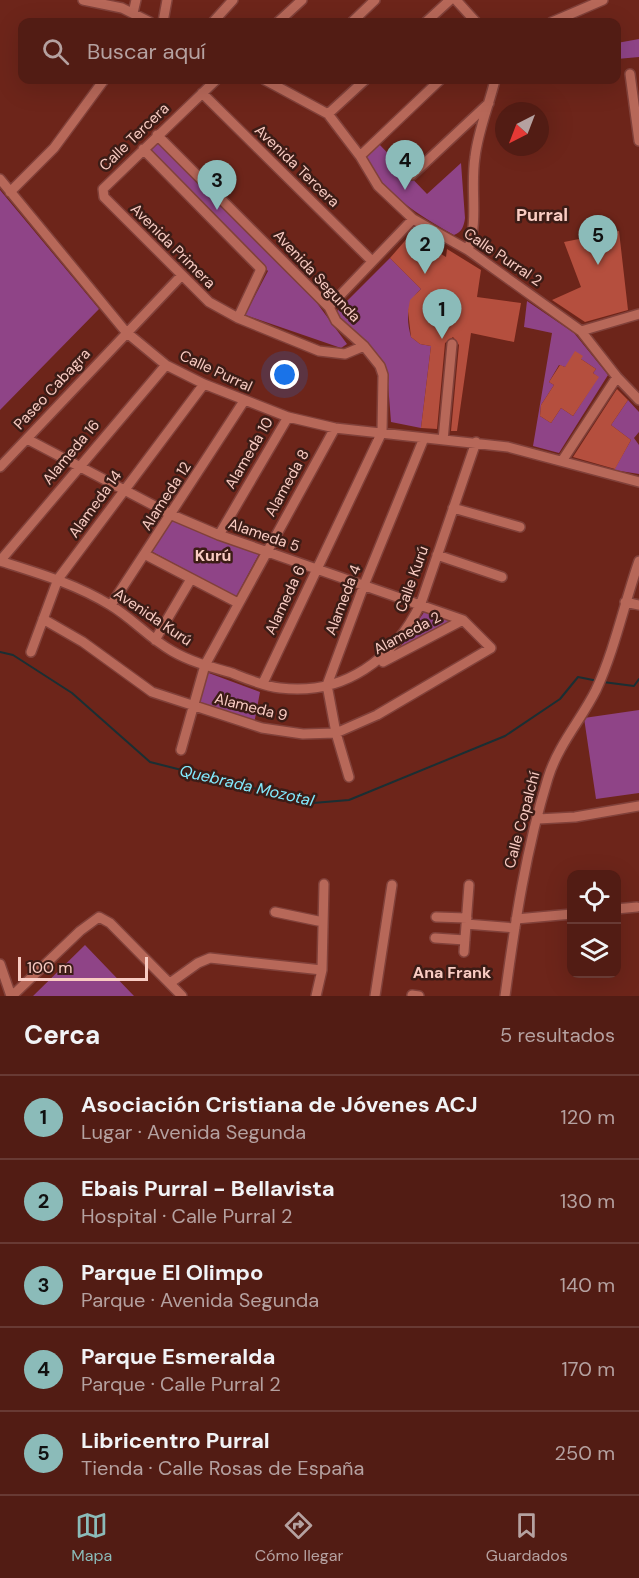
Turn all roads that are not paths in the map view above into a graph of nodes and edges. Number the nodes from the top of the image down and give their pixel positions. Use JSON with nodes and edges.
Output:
{"nodes":[{"id":1,"x":83,"y":0,"type":"edge"},
{"id":2,"x":136,"y":0,"type":"edge"},
{"id":3,"x":167,"y":0,"type":"edge"},
{"id":4,"x":233,"y":0,"type":"edge"},
{"id":5,"x":302,"y":0,"type":"edge"},
{"id":6,"x":375,"y":0,"type":"edge"},
{"id":7,"x":450,"y":0,"type":"edge"},
{"id":8,"x":456,"y":0,"type":"edge"},
{"id":9,"x":603,"y":0,"type":"edge"},
{"id":10,"x":133,"y":13,"type":"junction"},
{"id":11,"x":141,"y":18,"type":"edge"},
{"id":12,"x":164,"y":18,"type":"edge"},
{"id":13,"x":217,"y":18,"type":"edge"},
{"id":14,"x":282,"y":18,"type":"edge"},
{"id":15,"x":356,"y":18,"type":"edge"},
{"id":16,"x":430,"y":18,"type":"edge"},
{"id":17,"x":472,"y":18,"type":"edge"},
{"id":18,"x":561,"y":18,"type":"edge"},
{"id":19,"x":630,"y":74,"type":"dead end"},
{"id":20,"x":101,"y":84,"type":"edge"},
{"id":21,"x":212,"y":84,"type":"edge"},
{"id":22,"x":276,"y":84,"type":"edge"},
{"id":23,"x":287,"y":84,"type":"edge"},
{"id":24,"x":361,"y":84,"type":"edge"},
{"id":25,"x":436,"y":84,"type":"edge"},
{"id":26,"x":494,"y":84,"type":"edge"},
{"id":27,"x":284,"y":87,"type":"junction"},
{"id":28,"x":202,"y":93,"type":"junction"},
{"id":29,"x":489,"y":103,"type":"junction"},
{"id":30,"x":328,"y":114,"type":"junction"},
{"id":31,"x":157,"y":135,"type":"junction"},
{"id":32,"x":639,"y":141,"type":"edge"},
{"id":33,"x":143,"y":149,"type":"junction"},
{"id":34,"x":360,"y":156,"type":"junction"},
{"id":35,"x":412,"y":175,"type":"dead end"},
{"id":36,"x":0,"y":179,"type":"edge"},
{"id":37,"x":10,"y":192,"type":"junction"},
{"id":38,"x":102,"y":193,"type":"joint"},
{"id":39,"x":413,"y":219,"type":"junction"},
{"id":40,"x":468,"y":250,"type":"junction"},
{"id":41,"x":372,"y":261,"type":"junction"},
{"id":42,"x":181,"y":276,"type":"junction"},
{"id":43,"x":329,"y":307,"type":"junction"},
{"id":44,"x":639,"y":314,"type":"edge"},
{"id":45,"x":238,"y":318,"type":"junction"},
{"id":46,"x":581,"y":331,"type":"junction"},
{"id":47,"x":126,"y":332,"type":"junction"},
{"id":48,"x":452,"y":344,"type":"dead end"},
{"id":49,"x":364,"y":346,"type":"junction"},
{"id":50,"x":166,"y":365,"type":"junction"},
{"id":51,"x":616,"y":377,"type":"junction"},
{"id":52,"x":204,"y":384,"type":"junction"},
{"id":53,"x":639,"y":400,"type":"edge"},
{"id":54,"x":244,"y":401,"type":"junction"},
{"id":55,"x":288,"y":417,"type":"junction"},
{"id":56,"x":335,"y":428,"type":"junction"},
{"id":57,"x":382,"y":432,"type":"junction"},
{"id":58,"x":424,"y":438,"type":"junction"},
{"id":59,"x":27,"y":439,"type":"junction"},
{"id":60,"x":443,"y":440,"type":"junction"},
{"id":61,"x":476,"y":442,"type":"junction"},
{"id":62,"x":562,"y":461,"type":"junction"},
{"id":63,"x":78,"y":465,"type":"junction"},
{"id":64,"x":0,"y":467,"type":"edge"},
{"id":65,"x":639,"y":482,"type":"edge"},
{"id":66,"x":124,"y":490,"type":"junction"},
{"id":67,"x":453,"y":508,"type":"junction"},
{"id":68,"x":172,"y":515,"type":"junction"},
{"id":69,"x":520,"y":528,"type":"dead end"},
{"id":70,"x":219,"y":535,"type":"junction"},
{"id":71,"x":266,"y":552,"type":"junction"},
{"id":72,"x":146,"y":555,"type":"junction"},
{"id":73,"x":437,"y":555,"type":"junction"},
{"id":74,"x":0,"y":561,"type":"edge"},
{"id":75,"x":639,"y":561,"type":"edge"},
{"id":76,"x":316,"y":568,"type":"junction"},
{"id":77,"x":502,"y":577,"type":"dead end"},
{"id":78,"x":58,"y":579,"type":"junction"},
{"id":79,"x":191,"y":579,"type":"junction"},
{"id":80,"x":364,"y":585,"type":"junction"},
{"id":81,"x":625,"y":602,"type":"junction"},
{"id":82,"x":238,"y":603,"type":"junction"},
{"id":83,"x":421,"y":603,"type":"junction"},
{"id":84,"x":111,"y":605,"type":"junction"},
{"id":85,"x":639,"y":606,"type":"edge"},
{"id":86,"x":43,"y":619,"type":"junction"},
{"id":87,"x":463,"y":620,"type":"junction"},
{"id":88,"x":155,"y":640,"type":"junction"},
{"id":89,"x":491,"y":648,"type":"joint"},
{"id":90,"x":31,"y":652,"type":"dead end"},
{"id":91,"x":205,"y":665,"type":"junction"},
{"id":92,"x":365,"y":672,"type":"junction"},
{"id":93,"x":262,"y":683,"type":"junction"},
{"id":94,"x":327,"y":685,"type":"junction"},
{"id":95,"x":194,"y":707,"type":"junction"},
{"id":96,"x":336,"y":733,"type":"junction"},
{"id":97,"x":181,"y":750,"type":"dead end"},
{"id":98,"x":349,"y":777,"type":"dead end"},
{"id":99,"x":639,"y":806,"type":"edge"},
{"id":100,"x":538,"y":819,"type":"junction"},
{"id":101,"x":324,"y":884,"type":"dead end"},
{"id":102,"x":392,"y":885,"type":"dead end"},
{"id":103,"x":469,"y":885,"type":"dead end"},
{"id":104,"x":637,"y":907,"type":"dead end"},
{"id":105,"x":621,"y":909,"type":"edge"},
{"id":106,"x":275,"y":912,"type":"dead end"},
{"id":107,"x":567,"y":915,"type":"edge"},
{"id":108,"x":436,"y":916,"type":"dead end"},
{"id":109,"x":467,"y":921,"type":"junction"},
{"id":110,"x":323,"y":922,"type":"junction"},
{"id":111,"x":515,"y":923,"type":"junction"},
{"id":112,"x":435,"y":938,"type":"dead end"},
{"id":113,"x":465,"y":940,"type":"junction"},
{"id":114,"x":464,"y":952,"type":"dead end"},
{"id":115,"x":0,"y":964,"type":"edge"},
{"id":116,"x":322,"y":970,"type":"junction"},
{"id":117,"x":1,"y":975,"type":"edge"},
{"id":118,"x":170,"y":983,"type":"junction"},
{"id":119,"x":11,"y":996,"type":"edge"},
{"id":120,"x":182,"y":996,"type":"edge"},
{"id":121,"x":316,"y":996,"type":"edge"},
{"id":122,"x":375,"y":996,"type":"edge"},
{"id":123,"x":505,"y":996,"type":"edge"}],
"edges":[{"from":1,"to":10,"type":"street"},
{"from":2,"to":10,"type":"street"},
{"from":3,"to":12,"type":"street"},
{"from":4,"to":13,"type":"street"},
{"from":5,"to":14,"type":"street"},
{"from":6,"to":15,"type":"street"},
{"from":7,"to":16,"type":"street"},
{"from":8,"to":17,"type":"street"},
{"from":9,"to":18,"type":"street"},
{"from":10,"to":11,"type":"street"},
{"from":19,"to":32,"type":"street"},
{"from":20,"to":37,"type":"street"},
{"from":21,"to":28,"type":"street","name":"Calle Tercera"},
{"from":22,"to":27,"type":"street","name":"Calle Purral 2"},
{"from":23,"to":27,"type":"street"},
{"from":24,"to":30,"type":"street"},
{"from":25,"to":34,"type":"street"},
{"from":26,"to":29,"type":"street"},
{"from":27,"to":30,"type":"street","name":"Calle Purral 2"},
{"from":28,"to":31,"type":"street","name":"Calle Tercera"},
{"from":28,"to":41,"type":"street","name":"Avenida Tercera"},
{"from":29,"to":35,"type":"street"},
{"from":29,"to":40,"type":"street"},
{"from":30,"to":34,"type":"street","name":"Calle Purral 2"},
{"from":31,"to":33,"type":"street","name":"Calle Tercera"},
{"from":31,"to":43,"type":"street","name":"Avenida Segunda"},
{"from":33,"to":38,"type":"street","name":"Calle Tercera"},
{"from":33,"to":45,"type":"street"},
{"from":34,"to":39,"type":"street","name":"Calle Purral 2"},
{"from":36,"to":37,"type":"street","name":"Calle Purral"},
{"from":37,"to":47,"type":"street","name":"Calle Purral"},
{"from":38,"to":42,"type":"street","name":"Avenida Primera"},
{"from":39,"to":40,"type":"street","name":"Calle Purral 2"},
{"from":39,"to":41,"type":"street"},
{"from":40,"to":46,"type":"street","name":"Calle Purral 2"},
{"from":41,"to":43,"type":"street"},
{"from":42,"to":45,"type":"street","name":"Avenida Primera"},
{"from":42,"to":47,"type":"street","name":"Paseo Cabagra"},
{"from":43,"to":49,"type":"street","name":"Avenida Segunda"},
{"from":44,"to":46,"type":"street"},
{"from":45,"to":49,"type":"street","name":"Avenida Primera"},
{"from":46,"to":51,"type":"street","name":"Calle Purral 2"},
{"from":47,"to":50,"type":"street","name":"Calle Purral"},
{"from":47,"to":59,"type":"street","name":"Paseo Cabagra"},
{"from":48,"to":60,"type":"street"},
{"from":49,"to":57,"type":"street","name":"Avenida Segunda"},
{"from":50,"to":52,"type":"street","name":"Calle Purral"},
{"from":50,"to":63,"type":"street","name":"Alameda 16"},
{"from":51,"to":53,"type":"street","name":"Calle Purral 2"},
{"from":51,"to":62,"type":"street"},
{"from":52,"to":54,"type":"street","name":"Calle Purral"},
{"from":52,"to":66,"type":"street","name":"Alameda 14"},
{"from":54,"to":55,"type":"street","name":"Calle Purral"},
{"from":54,"to":68,"type":"street","name":"Alameda 12"},
{"from":55,"to":56,"type":"street","name":"Calle Purral"},
{"from":55,"to":70,"type":"street","name":"Alameda 10"},
{"from":56,"to":57,"type":"street","name":"Calle Purral"},
{"from":56,"to":71,"type":"street","name":"Alameda 8"},
{"from":57,"to":58,"type":"street","name":"Calle Purral"},
{"from":57,"to":76,"type":"street","name":"Alameda 6"},
{"from":58,"to":60,"type":"street","name":"Calle Purral"},
{"from":58,"to":80,"type":"street","name":"Alameda 4"},
{"from":59,"to":63,"type":"street","name":"Alameda 5"},
{"from":59,"to":64,"type":"street","name":"Paseo Cabagra"},
{"from":60,"to":61,"type":"street","name":"Calle Purral"},
{"from":61,"to":62,"type":"street","name":"Calle Purral"},
{"from":61,"to":67,"type":"street","name":"Calle Kurú"},
{"from":62,"to":65,"type":"street","name":"Calle Purral"},
{"from":63,"to":66,"type":"street","name":"Alameda 5"},
{"from":63,"to":74,"type":"street","name":"Alameda 16"},
{"from":66,"to":68,"type":"street","name":"Alameda 5"},
{"from":66,"to":78,"type":"street","name":"Alameda 14"},
{"from":67,"to":69,"type":"street"},
{"from":67,"to":73,"type":"street","name":"Calle Kurú"},
{"from":68,"to":70,"type":"street","name":"Alameda 5"},
{"from":68,"to":72,"type":"street","name":"Alameda 12"},
{"from":70,"to":71,"type":"street","name":"Alameda 5"},
{"from":71,"to":76,"type":"street","name":"Alameda 5"},
{"from":71,"to":82,"type":"street","name":"Alameda 8"},
{"from":72,"to":79,"type":"street"},
{"from":72,"to":84,"type":"street","name":"Alameda 12"},
{"from":73,"to":77,"type":"street"},
{"from":73,"to":83,"type":"street","name":"Calle Kurú"},
{"from":74,"to":78,"type":"street","name":"Avenida Kurú"},
{"from":75,"to":81,"type":"street","name":"Calle Copalchí"},
{"from":76,"to":80,"type":"street","name":"Alameda 5"},
{"from":76,"to":93,"type":"street","name":"Alameda 6"},
{"from":78,"to":84,"type":"street","name":"Avenida Kurú"},
{"from":78,"to":86,"type":"street","name":"Alameda 14"},
{"from":79,"to":82,"type":"street"},
{"from":79,"to":88,"type":"street"},
{"from":80,"to":83,"type":"street","name":"Alameda 5"},
{"from":80,"to":94,"type":"street","name":"Alameda 4"},
{"from":81,"to":85,"type":"street"},
{"from":81,"to":100,"type":"street","name":"Calle Copalchí"},
{"from":82,"to":91,"type":"street","name":"Alameda 8"},
{"from":83,"to":87,"type":"street","name":"Alameda 5"},
{"from":83,"to":92,"type":"street","name":"Calle Kurú"},
{"from":84,"to":88,"type":"street","name":"Avenida Kurú"},
{"from":86,"to":90,"type":"street","name":"Alameda 14"},
{"from":86,"to":95,"type":"street","name":"Alameda 9"},
{"from":87,"to":89,"type":"street","name":"Alameda 5"},
{"from":87,"to":92,"type":"street","name":"Alameda 2"},
{"from":88,"to":91,"type":"street","name":"Avenida Kurú"},
{"from":89,"to":96,"type":"street","name":"Alameda 9"},
{"from":91,"to":93,"type":"street","name":"Avenida Kurú"},
{"from":91,"to":95,"type":"street","name":"Alameda 8"},
{"from":92,"to":94,"type":"street","name":"Calle Kurú"},
{"from":93,"to":94,"type":"street","name":"Avenida Kurú"},
{"from":94,"to":96,"type":"street"},
{"from":95,"to":96,"type":"street","name":"Alameda 9"},
{"from":95,"to":97,"type":"street","name":"Alameda 8"},
{"from":96,"to":98,"type":"street"},
{"from":99,"to":100,"type":"street"},
{"from":100,"to":111,"type":"street","name":"Calle Copalchí"},
{"from":101,"to":110,"type":"street"},
{"from":102,"to":122,"type":"street"},
{"from":103,"to":109,"type":"street"},
{"from":104,"to":105,"type":"street"},
{"from":106,"to":110,"type":"street"},
{"from":107,"to":111,"type":"street"},
{"from":108,"to":109,"type":"street"},
{"from":109,"to":111,"type":"street"},
{"from":109,"to":113,"type":"street"},
{"from":110,"to":116,"type":"street"},
{"from":111,"to":123,"type":"street","name":"Calle Copalchí"},
{"from":112,"to":113,"type":"street"},
{"from":113,"to":114,"type":"street"},
{"from":115,"to":117,"type":"street"},
{"from":116,"to":118,"type":"street"},
{"from":116,"to":121,"type":"street"},
{"from":117,"to":119,"type":"street"},
{"from":118,"to":119,"type":"street"},
{"from":118,"to":120,"type":"street"}]}
